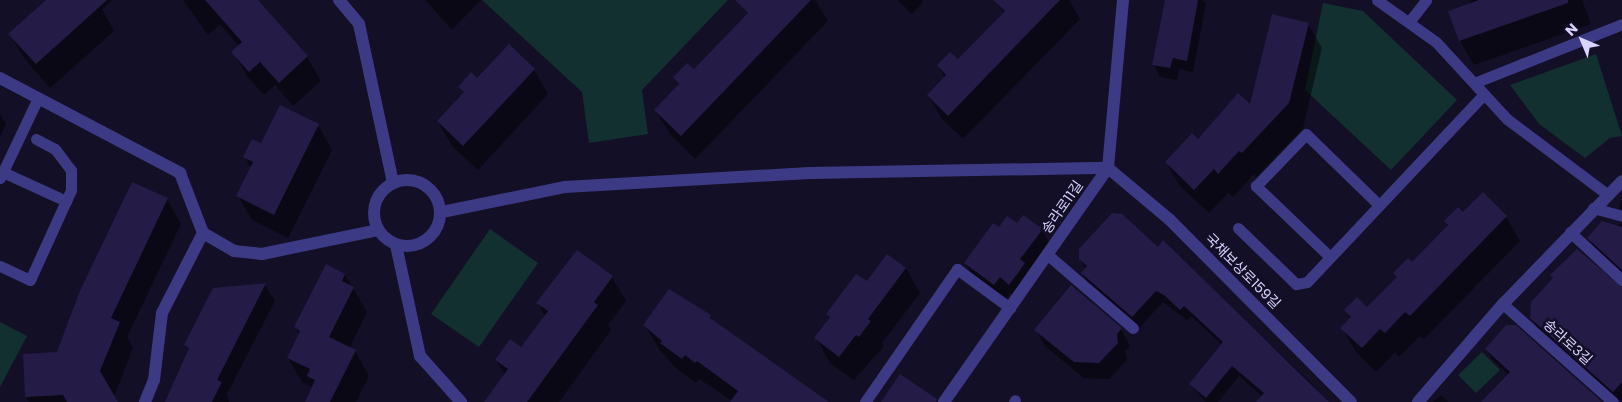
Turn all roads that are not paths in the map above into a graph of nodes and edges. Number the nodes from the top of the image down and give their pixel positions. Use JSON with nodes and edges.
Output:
{"nodes":[{"id":1,"x":339,"y":0,"type":"edge"},
{"id":2,"x":1123,"y":0,"type":"edge"},
{"id":3,"x":1378,"y":0,"type":"edge"},
{"id":4,"x":1426,"y":0,"type":"edge"},
{"id":5,"x":1409,"y":22,"type":"junction"},
{"id":6,"x":1622,"y":24,"type":"edge"},
{"id":7,"x":0,"y":78,"type":"edge"},
{"id":8,"x":1474,"y":82,"type":"junction"},
{"id":9,"x":1484,"y":94,"type":"junction"},
{"id":10,"x":38,"y":98,"type":"junction"},
{"id":11,"x":36,"y":139,"type":"dead end"},
{"id":12,"x":1108,"y":168,"type":"junction"},
{"id":13,"x":2,"y":175,"type":"edge"},
{"id":14,"x":1622,"y":181,"type":"edge"},
{"id":15,"x":393,"y":183,"type":"junction"},
{"id":16,"x":1607,"y":194,"type":"junction"},
{"id":17,"x":66,"y":201,"type":"junction"},
{"id":18,"x":1379,"y":205,"type":"junction"},
{"id":19,"x":1594,"y":208,"type":"junction"},
{"id":20,"x":442,"y":212,"type":"junction"},
{"id":21,"x":1622,"y":216,"type":"edge"},
{"id":22,"x":1238,"y":228,"type":"dead end"},
{"id":23,"x":378,"y":230,"type":"junction"},
{"id":24,"x":1570,"y":232,"type":"junction"},
{"id":25,"x":203,"y":233,"type":"junction"},
{"id":26,"x":396,"y":245,"type":"junction"},
{"id":27,"x":1048,"y":255,"type":"junction"},
{"id":28,"x":1330,"y":257,"type":"junction"},
{"id":29,"x":0,"y":266,"type":"edge"},
{"id":30,"x":1622,"y":280,"type":"edge"},
{"id":31,"x":1503,"y":304,"type":"junction"},
{"id":32,"x":1010,"y":308,"type":"junction"},
{"id":33,"x":1133,"y":328,"type":"dead end"},
{"id":34,"x":145,"y":402,"type":"edge"},
{"id":35,"x":461,"y":402,"type":"edge"},
{"id":36,"x":865,"y":402,"type":"edge"},
{"id":37,"x":944,"y":402,"type":"edge"},
{"id":38,"x":1351,"y":402,"type":"edge"},
{"id":39,"x":1418,"y":402,"type":"edge"},
{"id":40,"x":1614,"y":402,"type":"edge"}],
"edges":[{"from":1,"to":15,"type":"street"},
{"from":2,"to":12,"type":"street","name":"송라로11길"},
{"from":3,"to":5,"type":"lane"},
{"from":4,"to":5,"type":"lane"},
{"from":5,"to":8,"type":"lane"},
{"from":6,"to":8,"type":"lane"},
{"from":7,"to":10,"type":"street"},
{"from":8,"to":9,"type":"lane"},
{"from":9,"to":16,"type":"lane"},
{"from":9,"to":18,"type":"lane"},
{"from":10,"to":13,"type":"lane"},
{"from":10,"to":25,"type":"street"},
{"from":11,"to":17,"type":"lane"},
{"from":12,"to":20,"type":"street"},
{"from":12,"to":27,"type":"street","name":"송라로11길"},
{"from":12,"to":38,"type":"street","name":"국채보상로159길"},
{"from":13,"to":17,"type":"lane"},
{"from":14,"to":16,"type":"street"},
{"from":15,"to":20,"type":"street"},
{"from":15,"to":23,"type":"street"},
{"from":16,"to":19,"type":"street"},
{"from":17,"to":29,"type":"lane"},
{"from":18,"to":28,"type":"lane"},
{"from":18,"to":28,"type":"lane"},
{"from":19,"to":21,"type":"lane"},
{"from":19,"to":24,"type":"street"},
{"from":20,"to":26,"type":"street"},
{"from":22,"to":28,"type":"lane"},
{"from":23,"to":25,"type":"street"},
{"from":23,"to":26,"type":"street"},
{"from":24,"to":30,"type":"lane"},
{"from":24,"to":31,"type":"street"},
{"from":25,"to":34,"type":"street"},
{"from":26,"to":35,"type":"street"},
{"from":27,"to":32,"type":"street","name":"송라로11길"},
{"from":27,"to":33,"type":"lane"},
{"from":31,"to":39,"type":"street"},
{"from":31,"to":40,"type":"lane","name":"송라로3길"},
{"from":32,"to":36,"type":"lane"},
{"from":32,"to":37,"type":"street","name":"송라로11길"}]}
